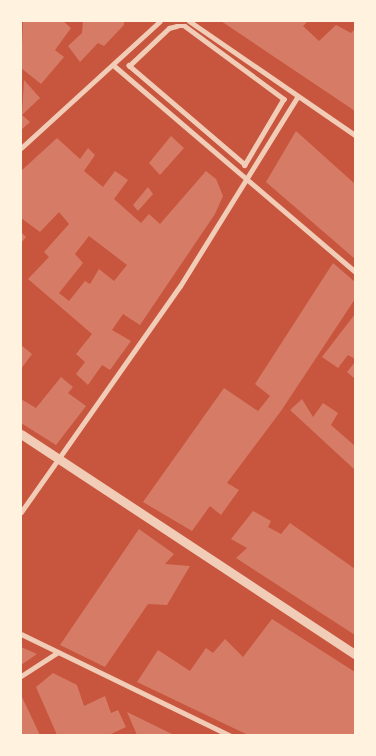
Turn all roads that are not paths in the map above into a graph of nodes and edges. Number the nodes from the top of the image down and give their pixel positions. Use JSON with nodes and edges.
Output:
{"nodes":[{"id":1,"x":160,"y":21,"type":"edge"},
{"id":2,"x":189,"y":21,"type":"edge"},
{"id":3,"x":113,"y":65,"type":"junction"},
{"id":4,"x":129,"y":66,"type":"joint"},
{"id":5,"x":297,"y":97,"type":"junction"},
{"id":6,"x":355,"y":135,"type":"edge"},
{"id":7,"x":21,"y":148,"type":"edge"},
{"id":8,"x":246,"y":180,"type":"junction"},
{"id":9,"x":355,"y":272,"type":"edge"},
{"id":10,"x":21,"y":434,"type":"edge"},
{"id":11,"x":60,"y":460,"type":"junction"},
{"id":12,"x":21,"y":512,"type":"edge"},
{"id":13,"x":21,"y":634,"type":"edge"},
{"id":14,"x":58,"y":652,"type":"junction"},
{"id":15,"x":355,"y":654,"type":"edge"},
{"id":16,"x":21,"y":676,"type":"edge"},
{"id":17,"x":228,"y":735,"type":"edge"}],
"edges":[{"from":1,"to":3,"type":"street"},
{"from":2,"to":5,"type":"street"},
{"from":3,"to":7,"type":"street"},
{"from":3,"to":8,"type":"street"},
{"from":4,"to":4,"type":"street"},
{"from":5,"to":6,"type":"street"},
{"from":5,"to":8,"type":"street"},
{"from":8,"to":9,"type":"street"},
{"from":8,"to":11,"type":"street"},
{"from":10,"to":11,"type":"street"},
{"from":11,"to":12,"type":"street"},
{"from":11,"to":15,"type":"street"},
{"from":13,"to":14,"type":"street"},
{"from":14,"to":16,"type":"street"},
{"from":14,"to":17,"type":"street"}]}
